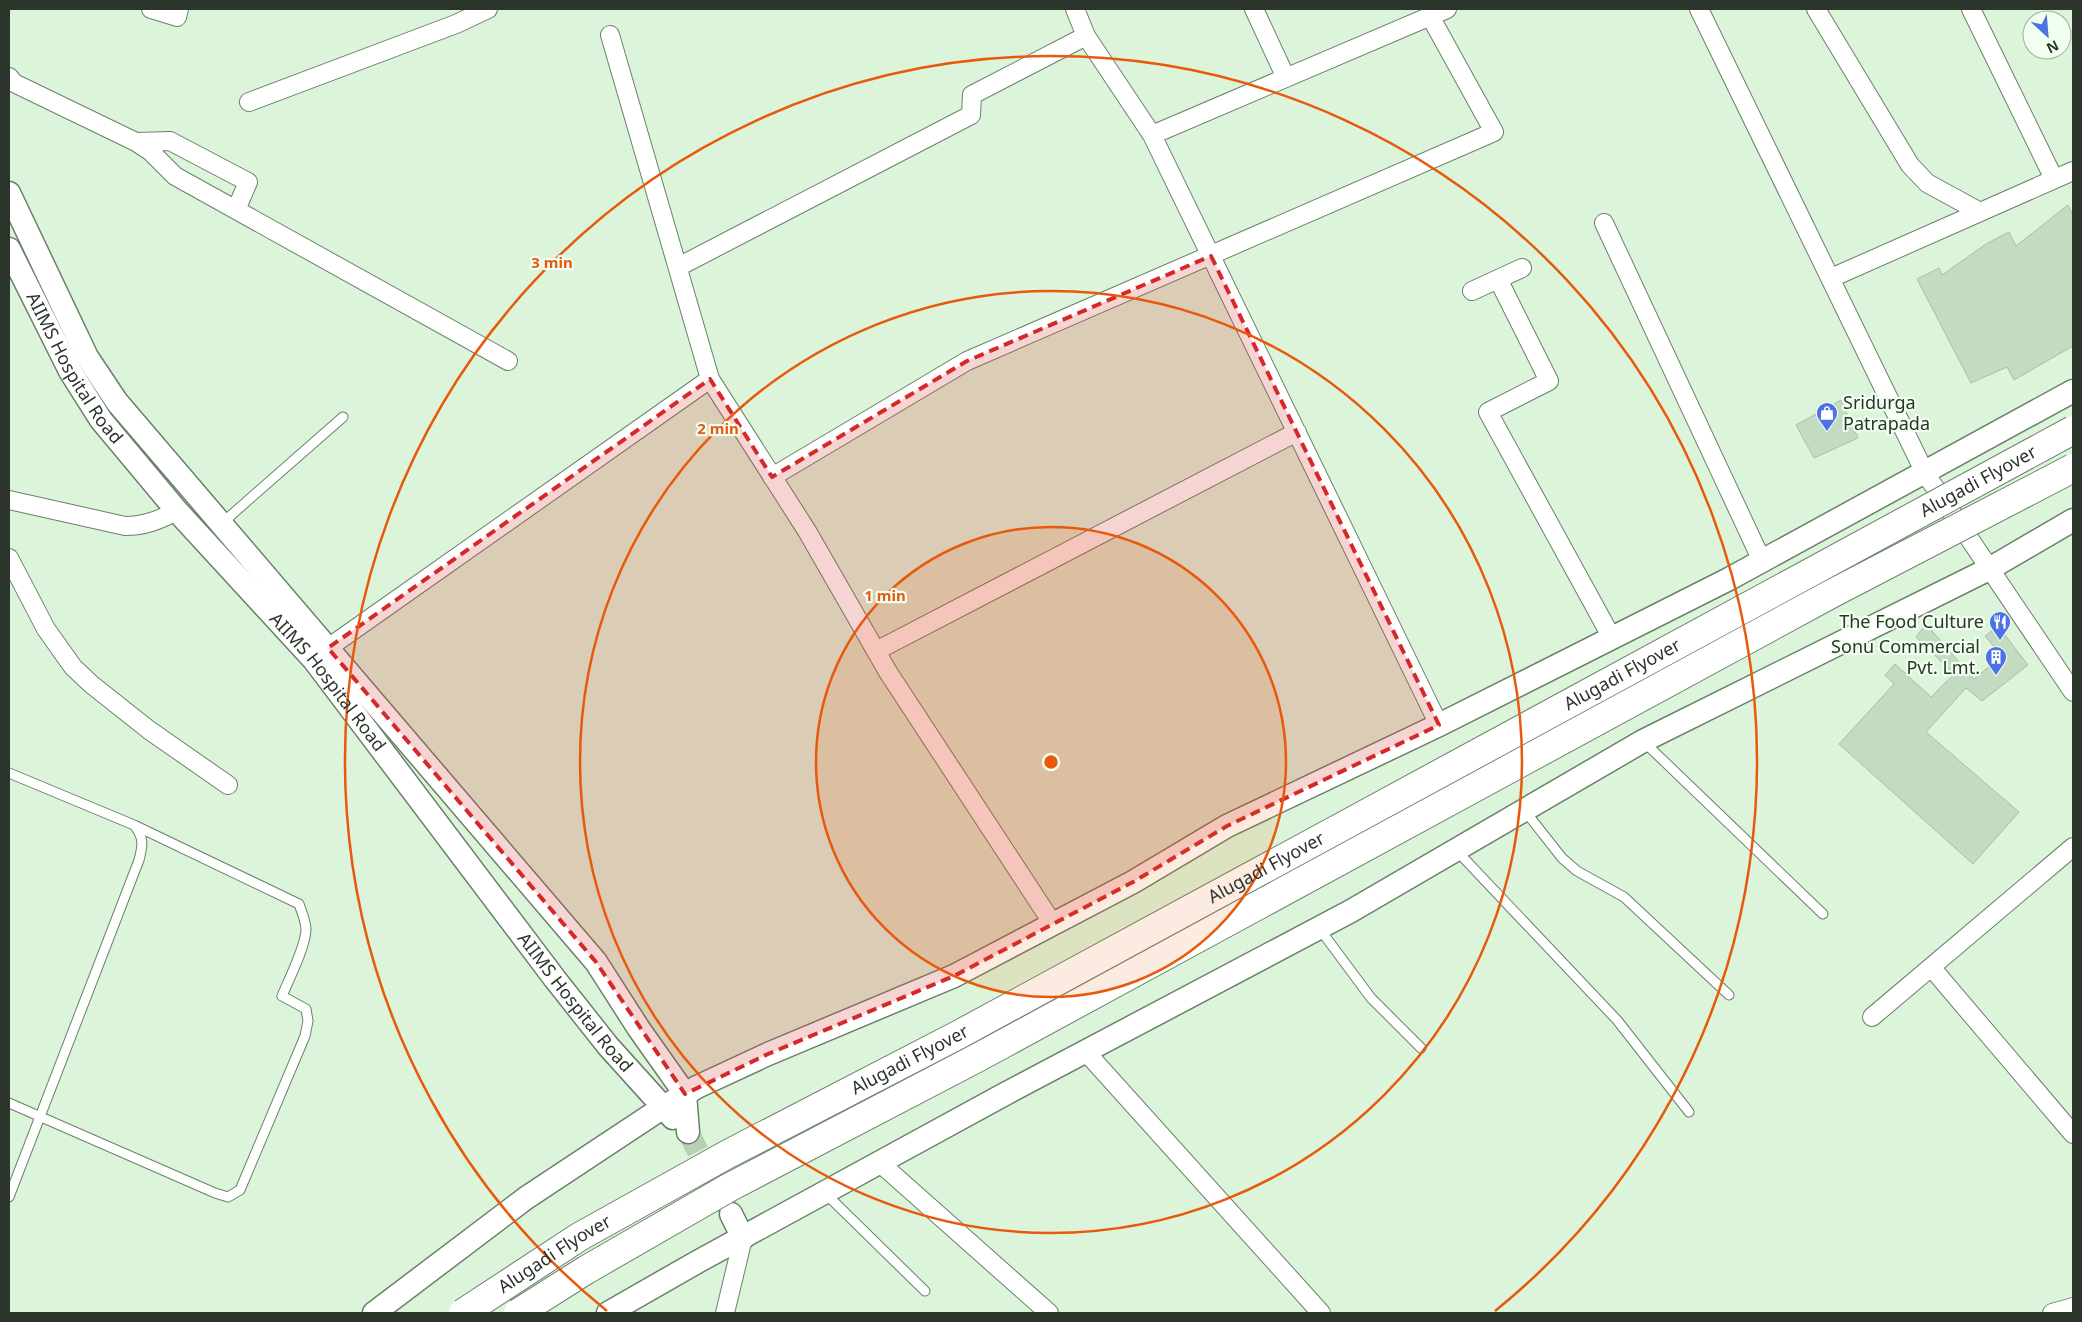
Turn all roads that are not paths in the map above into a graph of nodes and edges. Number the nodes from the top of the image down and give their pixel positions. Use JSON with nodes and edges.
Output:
{"nodes":[{"id":1,"x":151,"y":9,"type":"edge"},
{"id":2,"x":179,"y":9,"type":"edge"},
{"id":3,"x":488,"y":9,"type":"edge"},
{"id":4,"x":1075,"y":9,"type":"edge"},
{"id":5,"x":1254,"y":9,"type":"edge"},
{"id":6,"x":1447,"y":9,"type":"edge"},
{"id":7,"x":1699,"y":9,"type":"edge"},
{"id":8,"x":1816,"y":9,"type":"edge"},
{"id":9,"x":1971,"y":9,"type":"edge"},
{"id":10,"x":1430,"y":16,"type":"junction"},
{"id":11,"x":610,"y":35,"type":"dead end"},
{"id":12,"x":1086,"y":36,"type":"junction"},
{"id":13,"x":1286,"y":78,"type":"junction"},
{"id":14,"x":10,"y":81,"type":"edge"},
{"id":15,"x":249,"y":102,"type":"dead end"},
{"id":16,"x":1152,"y":135,"type":"junction"},
{"id":17,"x":136,"y":142,"type":"junction"},
{"id":18,"x":2073,"y":171,"type":"edge"},
{"id":19,"x":2054,"y":179,"type":"junction"},
{"id":20,"x":9,"y":193,"type":"edge"},
{"id":21,"x":236,"y":210,"type":"junction"},
{"id":22,"x":1980,"y":212,"type":"junction"},
{"id":23,"x":1604,"y":223,"type":"dead end"},
{"id":24,"x":9,"y":249,"type":"edge"},
{"id":25,"x":1211,"y":256,"type":"junction"},
{"id":26,"x":678,"y":267,"type":"junction"},
{"id":27,"x":1522,"y":268,"type":"dead end"},
{"id":28,"x":1831,"y":278,"type":"junction"},
{"id":29,"x":1498,"y":279,"type":"junction"},
{"id":30,"x":1472,"y":291,"type":"dead end"},
{"id":31,"x":508,"y":361,"type":"dead end"},
{"id":32,"x":710,"y":379,"type":"junction"},
{"id":33,"x":2073,"y":390,"type":"edge"},
{"id":34,"x":343,"y":417,"type":"dead end"},
{"id":35,"x":2073,"y":430,"type":"edge"},
{"id":36,"x":1297,"y":432,"type":"junction"},
{"id":37,"x":2073,"y":468,"type":"edge"},
{"id":38,"x":1924,"y":473,"type":"junction"},
{"id":39,"x":772,"y":477,"type":"junction"},
{"id":40,"x":9,"y":500,"type":"edge"},
{"id":41,"x":177,"y":512,"type":"junction"},
{"id":42,"x":2073,"y":520,"type":"edge"},
{"id":43,"x":220,"y":522,"type":"junction"},
{"id":44,"x":200,"y":536,"type":"junction"},
{"id":45,"x":9,"y":558,"type":"edge"},
{"id":46,"x":1762,"y":561,"type":"junction"},
{"id":47,"x":1989,"y":568,"type":"junction"},
{"id":48,"x":1612,"y":638,"type":"junction"},
{"id":49,"x":328,"y":648,"type":"junction"},
{"id":50,"x":876,"y":650,"type":"junction"},
{"id":51,"x":2073,"y":692,"type":"edge"},
{"id":52,"x":1439,"y":725,"type":"junction"},
{"id":53,"x":1642,"y":741,"type":"junction"},
{"id":54,"x":9,"y":773,"type":"edge"},
{"id":55,"x":228,"y":785,"type":"dead end"},
{"id":56,"x":1524,"y":811,"type":"junction"},
{"id":57,"x":134,"y":825,"type":"junction"},
{"id":58,"x":2073,"y":847,"type":"edge"},
{"id":59,"x":1456,"y":850,"type":"junction"},
{"id":60,"x":1822,"y":914,"type":"dead end"},
{"id":61,"x":1053,"y":924,"type":"junction"},
{"id":62,"x":1320,"y":928,"type":"junction"},
{"id":63,"x":1931,"y":967,"type":"junction"},
{"id":64,"x":1729,"y":995,"type":"dead end"},
{"id":65,"x":1872,"y":1017,"type":"dead end"},
{"id":66,"x":1421,"y":1048,"type":"dead end"},
{"id":67,"x":1086,"y":1052,"type":"junction"},
{"id":68,"x":685,"y":1094,"type":"junction"},
{"id":69,"x":9,"y":1103,"type":"edge"},
{"id":70,"x":662,"y":1108,"type":"junction"},
{"id":71,"x":1689,"y":1112,"type":"dead end"},
{"id":72,"x":42,"y":1116,"type":"junction"},
{"id":73,"x":2073,"y":1134,"type":"edge"},
{"id":74,"x":880,"y":1163,"type":"junction"},
{"id":75,"x":825,"y":1193,"type":"junction"},
{"id":76,"x":9,"y":1197,"type":"edge"},
{"id":77,"x":732,"y":1214,"type":"tunnel mouth"},
{"id":78,"x":743,"y":1238,"type":"junction"},
{"id":79,"x":925,"y":1291,"type":"dead end"},
{"id":80,"x":2073,"y":1307,"type":"edge"},
{"id":81,"x":374,"y":1313,"type":"edge"},
{"id":82,"x":463,"y":1313,"type":"edge"},
{"id":83,"x":518,"y":1313,"type":"edge"},
{"id":84,"x":608,"y":1313,"type":"edge"},
{"id":85,"x":725,"y":1313,"type":"edge"},
{"id":86,"x":1049,"y":1313,"type":"edge"},
{"id":87,"x":1321,"y":1313,"type":"edge"},
{"id":88,"x":2052,"y":1313,"type":"edge"}],
"edges":[{"from":1,"to":2,"type":"street"},
{"from":3,"to":15,"type":"street"},
{"from":4,"to":12,"type":"street"},
{"from":5,"to":13,"type":"street"},
{"from":6,"to":10,"type":"street"},
{"from":7,"to":28,"type":"street"},
{"from":8,"to":22,"type":"street"},
{"from":9,"to":19,"type":"street"},
{"from":10,"to":13,"type":"street"},
{"from":10,"to":25,"type":"street"},
{"from":11,"to":26,"type":"street"},
{"from":12,"to":16,"type":"street"},
{"from":12,"to":26,"type":"street"},
{"from":13,"to":16,"type":"street"},
{"from":14,"to":17,"type":"street"},
{"from":16,"to":25,"type":"street"},
{"from":17,"to":21,"type":"street"},
{"from":17,"to":21,"type":"street"},
{"from":18,"to":19,"type":"street"},
{"from":19,"to":22,"type":"street"},
{"from":20,"to":43,"type":"street","name":"AIIMS Hospital Road"},
{"from":21,"to":31,"type":"street"},
{"from":22,"to":28,"type":"street"},
{"from":23,"to":46,"type":"street"},
{"from":24,"to":41,"type":"street","name":"AIIMS Hospital Road"},
{"from":25,"to":36,"type":"street"},
{"from":25,"to":39,"type":"street"},
{"from":26,"to":32,"type":"street"},
{"from":27,"to":29,"type":"street"},
{"from":28,"to":38,"type":"street"},
{"from":29,"to":30,"type":"street"},
{"from":29,"to":48,"type":"street"},
{"from":32,"to":39,"type":"street"},
{"from":32,"to":49,"type":"street"},
{"from":33,"to":38,"type":"street"},
{"from":34,"to":43,"type":"lane"},
{"from":35,"to":82,"type":"highway","name":"Alugadi Flyover","bridge":true},
{"from":36,"to":50,"type":"street"},
{"from":36,"to":52,"type":"street"},
{"from":37,"to":83,"type":"highway","name":"Alugadi Flyover","bridge":true},
{"from":38,"to":46,"type":"street"},
{"from":38,"to":47,"type":"street"},
{"from":39,"to":50,"type":"street"},
{"from":40,"to":41,"type":"street"},
{"from":41,"to":44,"type":"street","name":"AIIMS Hospital Road"},
{"from":42,"to":47,"type":"street"},
{"from":43,"to":44,"type":"street"},
{"from":43,"to":49,"type":"street","name":"AIIMS Hospital Road"},
{"from":44,"to":70,"type":"street","name":"AIIMS Hospital Road"},
{"from":45,"to":55,"type":"street"},
{"from":46,"to":48,"type":"street"},
{"from":47,"to":51,"type":"street"},
{"from":47,"to":53,"type":"street"},
{"from":48,"to":52,"type":"street"},
{"from":49,"to":68,"type":"street","name":"AIIMS Hospital Road"},
{"from":50,"to":61,"type":"street"},
{"from":52,"to":61,"type":"street"},
{"from":53,"to":56,"type":"street"},
{"from":53,"to":60,"type":"lane"},
{"from":54,"to":57,"type":"lane"},
{"from":56,"to":59,"type":"street"},
{"from":56,"to":64,"type":"lane"},
{"from":57,"to":72,"type":"lane"},
{"from":57,"to":72,"type":"lane"},
{"from":58,"to":63,"type":"street"},
{"from":59,"to":62,"type":"street"},
{"from":59,"to":71,"type":"lane"},
{"from":61,"to":68,"type":"street"},
{"from":62,"to":66,"type":"lane"},
{"from":62,"to":67,"type":"street"},
{"from":63,"to":65,"type":"street"},
{"from":63,"to":73,"type":"street"},
{"from":67,"to":74,"type":"street"},
{"from":67,"to":87,"type":"street"},
{"from":68,"to":70,"type":"street"},
{"from":68,"to":70,"type":"street","name":"AIIMS Hospital Road"},
{"from":69,"to":72,"type":"lane"},
{"from":70,"to":81,"type":"street"},
{"from":72,"to":76,"type":"lane"},
{"from":74,"to":75,"type":"street"},
{"from":74,"to":86,"type":"street"},
{"from":75,"to":78,"type":"street"},
{"from":75,"to":79,"type":"lane"},
{"from":77,"to":78,"type":"street"},
{"from":78,"to":84,"type":"street"},
{"from":78,"to":85,"type":"street"},
{"from":80,"to":88,"type":"street"}]}
